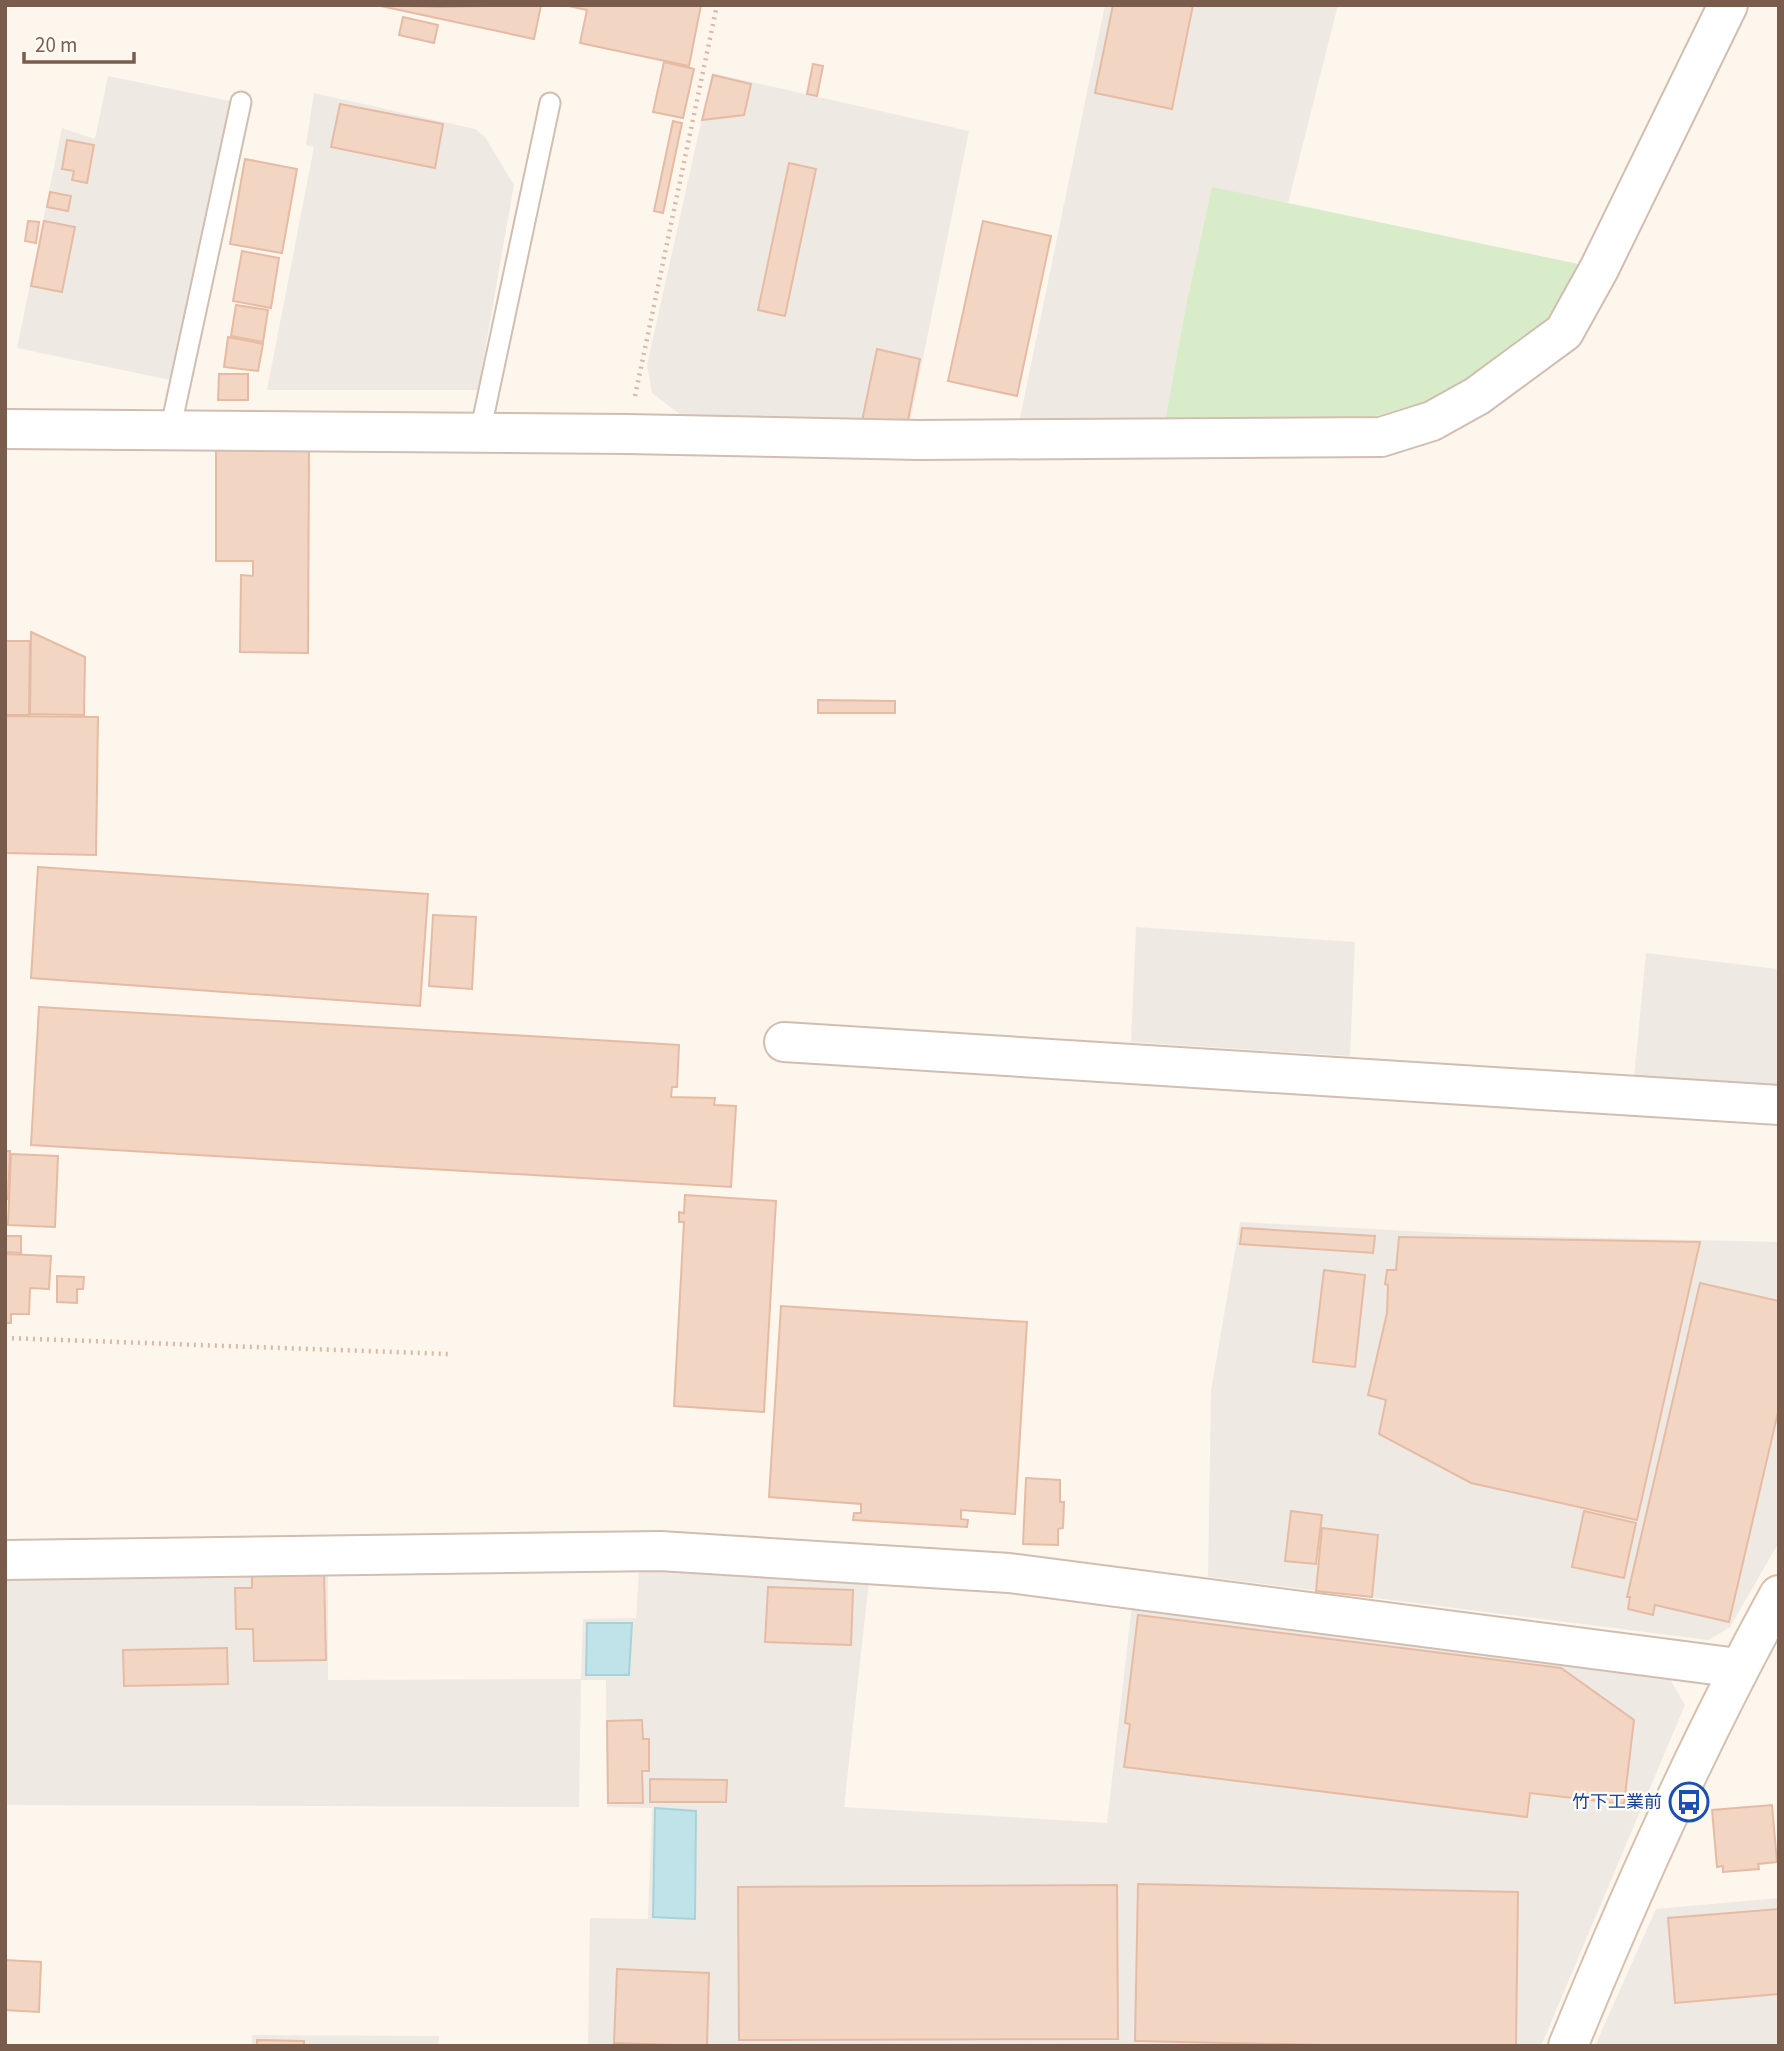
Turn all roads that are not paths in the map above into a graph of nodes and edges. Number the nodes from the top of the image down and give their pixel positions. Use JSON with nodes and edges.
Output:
{"nodes":[{"id":1,"x":1728,"y":5,"type":"edge"},
{"id":2,"x":241,"y":102,"type":"dead end"},
{"id":3,"x":550,"y":103,"type":"dead end"},
{"id":4,"x":5,"y":429,"type":"edge"},
{"id":5,"x":170,"y":430,"type":"junction"},
{"id":6,"x":480,"y":433,"type":"junction"},
{"id":7,"x":785,"y":1042,"type":"dead end"},
{"id":8,"x":1779,"y":1105,"type":"edge"},
{"id":9,"x":5,"y":1560,"type":"edge"},
{"id":10,"x":1779,"y":1595,"type":"edge"},
{"id":11,"x":1738,"y":1668,"type":"junction"},
{"id":12,"x":1568,"y":2046,"type":"edge"}],
"edges":[{"from":1,"to":6,"type":"street"},
{"from":2,"to":5,"type":"lane"},
{"from":3,"to":6,"type":"lane"},
{"from":4,"to":5,"type":"street"},
{"from":5,"to":6,"type":"street"},
{"from":7,"to":8,"type":"street"},
{"from":9,"to":11,"type":"street"},
{"from":10,"to":11,"type":"street"},
{"from":11,"to":12,"type":"street"}]}
